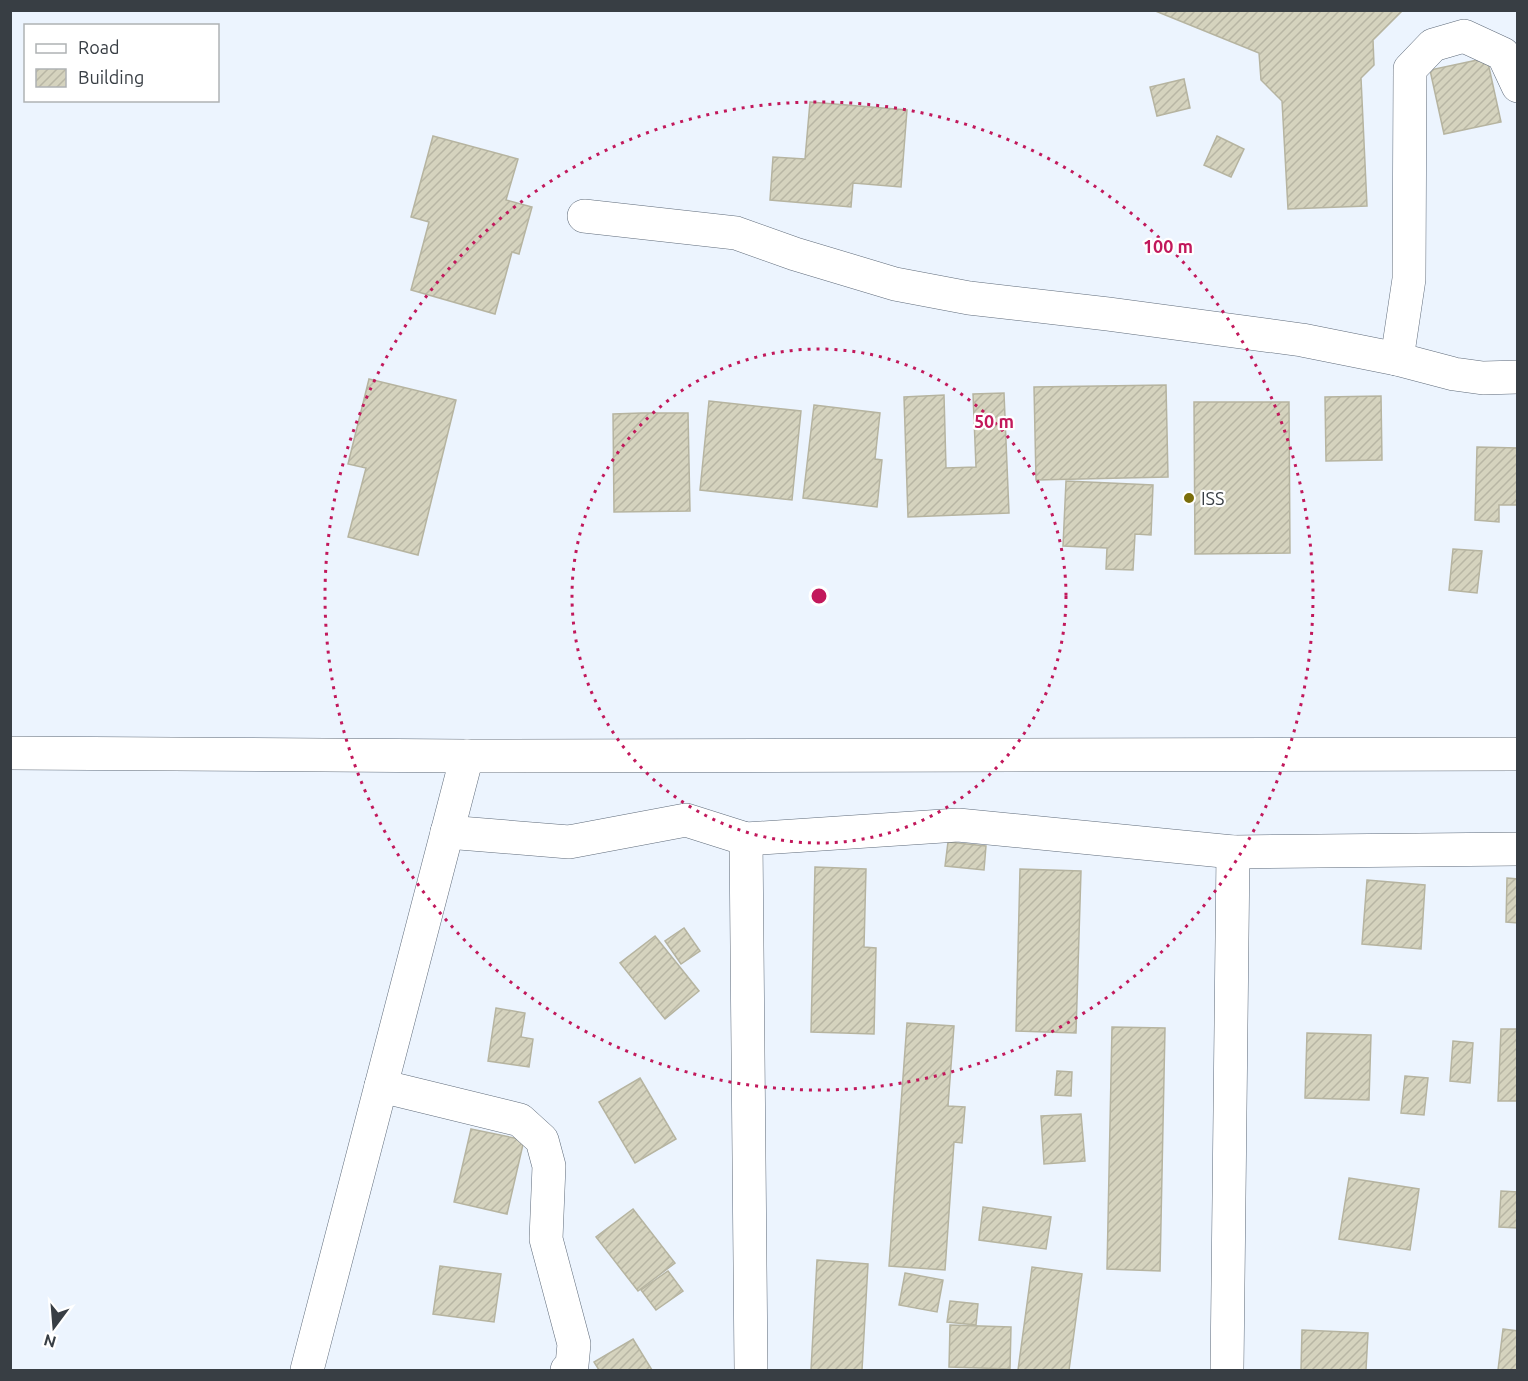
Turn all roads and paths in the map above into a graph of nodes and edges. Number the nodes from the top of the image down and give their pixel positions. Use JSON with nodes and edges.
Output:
{"nodes":[{"id":1,"x":1518,"y":86,"type":"edge"},
{"id":2,"x":584,"y":216,"type":"dead end"},
{"id":3,"x":1397,"y":359,"type":"junction"},
{"id":4,"x":1518,"y":377,"type":"edge"},
{"id":5,"x":10,"y":753,"type":"edge"},
{"id":6,"x":1518,"y":754,"type":"edge"},
{"id":7,"x":467,"y":756,"type":"junction"},
{"id":8,"x":447,"y":832,"type":"junction"},
{"id":9,"x":746,"y":839,"type":"junction"},
{"id":10,"x":1518,"y":849,"type":"edge"},
{"id":11,"x":1233,"y":852,"type":"junction"},
{"id":12,"x":381,"y":1086,"type":"junction"},
{"id":13,"x":307,"y":1371,"type":"edge"},
{"id":14,"x":567,"y":1371,"type":"edge"},
{"id":15,"x":751,"y":1371,"type":"edge"},
{"id":16,"x":1227,"y":1371,"type":"edge"}],
"edges":[{"from":1,"to":3,"type":"street"},
{"from":2,"to":3,"type":"street"},
{"from":3,"to":4,"type":"street"},
{"from":5,"to":7,"type":"street"},
{"from":6,"to":7,"type":"street"},
{"from":7,"to":8,"type":"street"},
{"from":8,"to":9,"type":"street"},
{"from":8,"to":12,"type":"street"},
{"from":9,"to":11,"type":"street"},
{"from":9,"to":15,"type":"street"},
{"from":10,"to":11,"type":"street"},
{"from":11,"to":16,"type":"street"},
{"from":12,"to":13,"type":"street"},
{"from":12,"to":14,"type":"street"}]}
